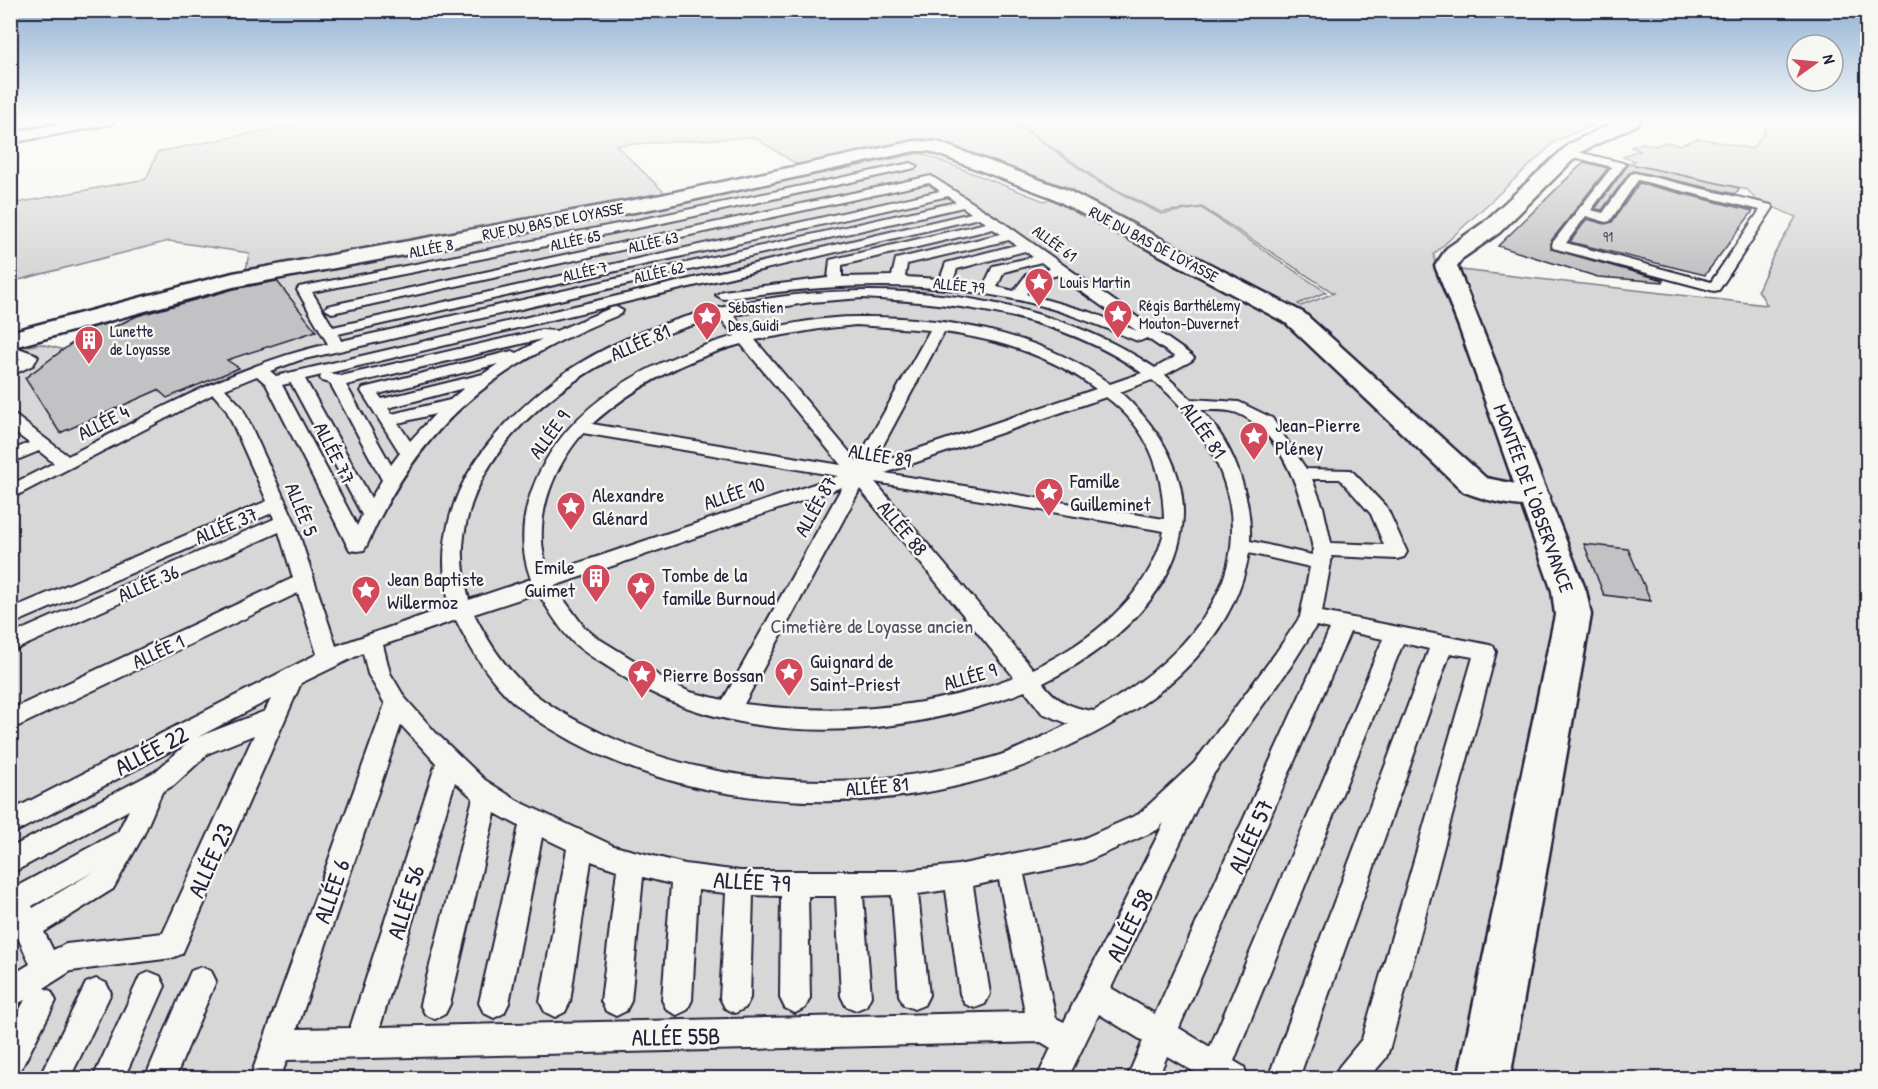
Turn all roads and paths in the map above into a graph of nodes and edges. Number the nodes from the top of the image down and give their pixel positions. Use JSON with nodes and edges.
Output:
{"nodes":[{"id":1,"x":800,"y":171,"type":"edge"},
{"id":2,"x":890,"y":171,"type":"edge"},
{"id":3,"x":998,"y":171,"type":"edge"},
{"id":4,"x":1551,"y":171,"type":"edge"},
{"id":5,"x":1615,"y":171,"type":"edge"},
{"id":6,"x":931,"y":179,"type":"joint"},
{"id":7,"x":947,"y":190,"type":"junction"},
{"id":8,"x":966,"y":203,"type":"junction"},
{"id":9,"x":1584,"y":212,"type":"junction"},
{"id":10,"x":982,"y":213,"type":"junction"},
{"id":11,"x":654,"y":224,"type":"junction"},
{"id":12,"x":997,"y":224,"type":"junction"},
{"id":13,"x":1012,"y":235,"type":"junction"},
{"id":14,"x":678,"y":245,"type":"junction"},
{"id":15,"x":1027,"y":246,"type":"junction"},
{"id":16,"x":870,"y":255,"type":"junction"},
{"id":17,"x":1043,"y":258,"type":"junction"},
{"id":18,"x":695,"y":265,"type":"junction"},
{"id":19,"x":1060,"y":270,"type":"junction"},
{"id":20,"x":866,"y":279,"type":"junction"},
{"id":21,"x":898,"y":279,"type":"junction"},
{"id":22,"x":711,"y":281,"type":"junction"},
{"id":23,"x":835,"y":281,"type":"junction"},
{"id":24,"x":945,"y":283,"type":"junction"},
{"id":25,"x":990,"y":288,"type":"junction"},
{"id":26,"x":1018,"y":295,"type":"junction"},
{"id":27,"x":723,"y":304,"type":"junction"},
{"id":28,"x":330,"y":322,"type":"junction"},
{"id":29,"x":940,"y":325,"type":"junction"},
{"id":30,"x":560,"y":336,"type":"junction"},
{"id":31,"x":744,"y":337,"type":"junction"},
{"id":32,"x":10,"y":340,"type":"edge"},
{"id":33,"x":337,"y":346,"type":"junction"},
{"id":34,"x":530,"y":352,"type":"junction"},
{"id":35,"x":10,"y":355,"type":"edge"},
{"id":36,"x":1181,"y":362,"type":"junction"},
{"id":37,"x":259,"y":370,"type":"junction"},
{"id":38,"x":10,"y":371,"type":"edge"},
{"id":39,"x":1154,"y":374,"type":"junction"},
{"id":40,"x":301,"y":375,"type":"junction"},
{"id":41,"x":489,"y":378,"type":"junction"},
{"id":42,"x":273,"y":382,"type":"junction"},
{"id":43,"x":339,"y":386,"type":"junction"},
{"id":44,"x":215,"y":387,"type":"junction"},
{"id":45,"x":1110,"y":390,"type":"junction"},
{"id":46,"x":369,"y":391,"type":"junction"},
{"id":47,"x":457,"y":403,"type":"junction"},
{"id":48,"x":1189,"y":404,"type":"junction"},
{"id":49,"x":378,"y":405,"type":"junction"},
{"id":50,"x":10,"y":420,"type":"edge"},
{"id":51,"x":388,"y":420,"type":"junction"},
{"id":52,"x":579,"y":427,"type":"junction"},
{"id":53,"x":18,"y":436,"type":"edge"},
{"id":54,"x":40,"y":444,"type":"junction"},
{"id":55,"x":410,"y":453,"type":"junction"},
{"id":56,"x":10,"y":458,"type":"edge"},
{"id":57,"x":67,"y":464,"type":"junction"},
{"id":58,"x":858,"y":474,"type":"junction"},
{"id":59,"x":1301,"y":474,"type":"junction"},
{"id":60,"x":391,"y":481,"type":"junction"},
{"id":61,"x":10,"y":493,"type":"edge"},
{"id":62,"x":1534,"y":497,"type":"junction"},
{"id":63,"x":281,"y":513,"type":"junction"},
{"id":64,"x":371,"y":514,"type":"junction"},
{"id":65,"x":1174,"y":527,"type":"junction"},
{"id":66,"x":1241,"y":545,"type":"junction"},
{"id":67,"x":1321,"y":556,"type":"junction"},
{"id":68,"x":305,"y":581,"type":"junction"},
{"id":69,"x":542,"y":582,"type":"junction"},
{"id":70,"x":461,"y":610,"type":"junction"},
{"id":71,"x":10,"y":618,"type":"edge"},
{"id":72,"x":1310,"y":618,"type":"junction"},
{"id":73,"x":1343,"y":623,"type":"junction"},
{"id":74,"x":1396,"y":634,"type":"junction"},
{"id":75,"x":371,"y":641,"type":"junction"},
{"id":76,"x":10,"y":644,"type":"edge"},
{"id":77,"x":1442,"y":644,"type":"junction"},
{"id":78,"x":329,"y":658,"type":"junction"},
{"id":79,"x":292,"y":677,"type":"junction"},
{"id":80,"x":1030,"y":681,"type":"junction"},
{"id":81,"x":396,"y":704,"type":"junction"},
{"id":82,"x":730,"y":709,"type":"junction"},
{"id":83,"x":274,"y":717,"type":"junction"},
{"id":84,"x":10,"y":721,"type":"edge"},
{"id":85,"x":1097,"y":721,"type":"junction"},
{"id":86,"x":449,"y":761,"type":"junction"},
{"id":87,"x":1203,"y":770,"type":"junction"},
{"id":88,"x":153,"y":784,"type":"junction"},
{"id":89,"x":487,"y":794,"type":"junction"},
{"id":90,"x":533,"y":820,"type":"junction"},
{"id":91,"x":10,"y":824,"type":"edge"},
{"id":92,"x":127,"y":840,"type":"junction"},
{"id":93,"x":581,"y":844,"type":"junction"},
{"id":94,"x":10,"y":862,"type":"edge"},
{"id":95,"x":631,"y":862,"type":"junction"},
{"id":96,"x":1008,"y":865,"type":"junction"},
{"id":97,"x":685,"y":876,"type":"junction"},
{"id":98,"x":958,"y":877,"type":"junction"},
{"id":99,"x":740,"y":883,"type":"junction"},
{"id":100,"x":794,"y":883,"type":"junction"},
{"id":101,"x":904,"y":883,"type":"junction"},
{"id":102,"x":849,"y":884,"type":"junction"},
{"id":103,"x":13,"y":895,"type":"edge"},
{"id":104,"x":28,"y":926,"type":"junction"},
{"id":105,"x":56,"y":964,"type":"junction"},
{"id":106,"x":201,"y":981,"type":"dead end"},
{"id":107,"x":150,"y":986,"type":"dead end"},
{"id":108,"x":10,"y":993,"type":"edge"},
{"id":109,"x":96,"y":993,"type":"dead end"},
{"id":110,"x":975,"y":994,"type":"dead end"},
{"id":111,"x":914,"y":995,"type":"dead end"},
{"id":112,"x":1095,"y":995,"type":"junction"},
{"id":113,"x":856,"y":996,"type":"dead end"},
{"id":114,"x":735,"y":998,"type":"dead end"},
{"id":115,"x":795,"y":998,"type":"dead end"},
{"id":116,"x":616,"y":1000,"type":"dead end"},
{"id":117,"x":677,"y":1000,"type":"dead end"},
{"id":118,"x":41,"y":1001,"type":"dead end"},
{"id":119,"x":555,"y":1002,"type":"dead end"},
{"id":120,"x":494,"y":1003,"type":"dead end"},
{"id":121,"x":435,"y":1004,"type":"dead end"},
{"id":122,"x":1042,"y":1027,"type":"junction"},
{"id":123,"x":1162,"y":1035,"type":"junction"},
{"id":124,"x":1071,"y":1042,"type":"junction"},
{"id":125,"x":360,"y":1043,"type":"junction"},
{"id":126,"x":277,"y":1045,"type":"junction"},
{"id":127,"x":10,"y":1058,"type":"edge"},
{"id":128,"x":1221,"y":1075,"type":"edge"},
{"id":129,"x":54,"y":1078,"type":"edge"},
{"id":130,"x":108,"y":1078,"type":"edge"},
{"id":131,"x":160,"y":1078,"type":"edge"},
{"id":132,"x":265,"y":1078,"type":"edge"},
{"id":133,"x":1052,"y":1078,"type":"edge"},
{"id":134,"x":1142,"y":1078,"type":"edge"},
{"id":135,"x":1284,"y":1078,"type":"edge"},
{"id":136,"x":1350,"y":1078,"type":"edge"},
{"id":137,"x":1484,"y":1078,"type":"edge"}],
"edges":[{"from":1,"to":32,"type":"street","name":"RUE DU BAS DE LOYASSE"},
{"from":2,"to":11,"type":"lane","name":"ALLÉE 8"},
{"from":3,"to":62,"type":"street","name":"RUE DU BAS DE LOYASSE"},
{"from":4,"to":62,"type":"street","name":"MONTÉE DE L'OBSERVANCE"},
{"from":5,"to":9,"type":"lane"},
{"from":6,"to":7,"type":"lane","name":"ALLÉE 61"},
{"from":6,"to":14,"type":"lane","name":"ALLÉE 65"},
{"from":7,"to":8,"type":"lane","name":"ALLÉE 61"},
{"from":7,"to":14,"type":"lane","name":"ALLÉE 63"},
{"from":8,"to":10,"type":"lane","name":"ALLÉE 61"},
{"from":8,"to":18,"type":"lane","name":"ALLÉE 7"},
{"from":9,"to":9,"type":"lane"},
{"from":10,"to":12,"type":"lane","name":"ALLÉE 61"},
{"from":10,"to":22,"type":"lane","name":"ALLÉE 62"},
{"from":11,"to":14,"type":"lane","name":"ALLÉE 88"},
{"from":11,"to":28,"type":"lane"},
{"from":11,"to":28,"type":"lane","name":"ALLÉE 8"},
{"from":12,"to":13,"type":"lane","name":"ALLÉE 61"},
{"from":12,"to":16,"type":"lane"},
{"from":13,"to":15,"type":"lane","name":"ALLÉE 61"},
{"from":13,"to":21,"type":"lane"},
{"from":14,"to":18,"type":"lane","name":"ALLÉE 88"},
{"from":14,"to":28,"type":"lane","name":"ALLÉE 63"},
{"from":14,"to":28,"type":"lane","name":"ALLÉE 65"},
{"from":15,"to":17,"type":"lane","name":"ALLÉE 61"},
{"from":15,"to":24,"type":"lane"},
{"from":16,"to":20,"type":"lane"},
{"from":16,"to":23,"type":"lane"},
{"from":17,"to":19,"type":"lane","name":"ALLÉE 61"},
{"from":17,"to":25,"type":"lane"},
{"from":18,"to":22,"type":"lane","name":"ALLÉE 88"},
{"from":18,"to":33,"type":"lane","name":"ALLÉE 7"},
{"from":19,"to":26,"type":"lane"},
{"from":19,"to":36,"type":"lane","name":"ALLÉE 61"},
{"from":20,"to":21,"type":"lane","name":"ALLÉE 79"},
{"from":20,"to":23,"type":"lane","name":"ALLÉE 79"},
{"from":21,"to":24,"type":"lane","name":"ALLÉE 79"},
{"from":22,"to":27,"type":"lane","name":"ALLÉE 88"},
{"from":22,"to":30,"type":"lane"},
{"from":22,"to":40,"type":"lane","name":"ALLÉE 62"},
{"from":23,"to":27,"type":"lane","name":"ALLÉE 79"},
{"from":24,"to":25,"type":"lane","name":"ALLÉE 79"},
{"from":25,"to":26,"type":"lane","name":"ALLÉE 79"},
{"from":26,"to":36,"type":"lane","name":"ALLÉE 79"},
{"from":27,"to":31,"type":"lane","name":"ALLÉE 88"},
{"from":27,"to":39,"type":"lane","name":"ALLÉE 81"},
{"from":27,"to":70,"type":"lane","name":"ALLÉE 81"},
{"from":28,"to":33,"type":"lane","name":"ALLÉE 8"},
{"from":29,"to":31,"type":"lane","name":"ALLÉE 9"},
{"from":29,"to":45,"type":"lane","name":"ALLÉE 9"},
{"from":29,"to":58,"type":"lane","name":"ALLÉE 87"},
{"from":30,"to":34,"type":"lane"},
{"from":30,"to":43,"type":"lane"},
{"from":31,"to":52,"type":"lane","name":"ALLÉE 9"},
{"from":31,"to":58,"type":"lane","name":"ALLÉE 88"},
{"from":33,"to":37,"type":"lane","name":"ALLÉE 7"},
{"from":34,"to":41,"type":"lane"},
{"from":34,"to":46,"type":"lane"},
{"from":35,"to":38,"type":"lane"},
{"from":36,"to":39,"type":"lane"},
{"from":37,"to":42,"type":"lane"},
{"from":37,"to":44,"type":"lane","name":"ALLÉE 7"},
{"from":39,"to":45,"type":"lane","name":"ALLÉE 10"},
{"from":39,"to":48,"type":"lane","name":"ALLÉE 81"},
{"from":40,"to":42,"type":"lane","name":"ALLÉE 62"},
{"from":40,"to":43,"type":"lane"},
{"from":40,"to":64,"type":"lane"},
{"from":41,"to":47,"type":"lane"},
{"from":41,"to":49,"type":"lane"},
{"from":42,"to":64,"type":"lane","name":"ALLÉE 77"},
{"from":43,"to":46,"type":"lane"},
{"from":43,"to":60,"type":"lane"},
{"from":44,"to":57,"type":"lane","name":"ALLÉE 4"},
{"from":44,"to":63,"type":"lane","name":"ALLÉE 5"},
{"from":45,"to":58,"type":"lane","name":"ALLÉE 10"},
{"from":45,"to":65,"type":"lane","name":"ALLÉE 9"},
{"from":46,"to":49,"type":"lane"},
{"from":47,"to":51,"type":"lane"},
{"from":47,"to":55,"type":"lane"},
{"from":48,"to":59,"type":"lane"},
{"from":48,"to":66,"type":"lane","name":"ALLÉE 81"},
{"from":49,"to":51,"type":"lane"},
{"from":50,"to":53,"type":"lane"},
{"from":51,"to":55,"type":"lane"},
{"from":52,"to":58,"type":"lane","name":"ALLÉE 89"},
{"from":52,"to":69,"type":"lane","name":"ALLÉE 9"},
{"from":53,"to":54,"type":"lane"},
{"from":54,"to":56,"type":"lane"},
{"from":54,"to":57,"type":"lane"},
{"from":55,"to":60,"type":"lane"},
{"from":57,"to":61,"type":"lane","name":"ALLÉE 4"},
{"from":58,"to":65,"type":"lane","name":"ALLÉE 89"},
{"from":58,"to":69,"type":"lane","name":"ALLÉE 10"},
{"from":58,"to":80,"type":"lane","name":"ALLÉE 88"},
{"from":58,"to":82,"type":"lane","name":"ALLÉE 87"},
{"from":59,"to":67,"type":"lane"},
{"from":59,"to":67,"type":"lane"},
{"from":60,"to":64,"type":"lane"},
{"from":62,"to":137,"type":"street","name":"MONTÉE DE L'OBSERVANCE"},
{"from":63,"to":68,"type":"lane","name":"ALLÉE 5"},
{"from":63,"to":71,"type":"lane","name":"ALLÉE 37"},
{"from":63,"to":76,"type":"lane","name":"ALLÉE 36"},
{"from":65,"to":80,"type":"lane","name":"ALLÉE 9"},
{"from":66,"to":67,"type":"lane"},
{"from":66,"to":85,"type":"lane","name":"ALLÉE 81"},
{"from":67,"to":72,"type":"lane"},
{"from":68,"to":78,"type":"lane","name":"ALLÉE 5"},
{"from":68,"to":84,"type":"lane","name":"ALLÉE 1"},
{"from":69,"to":70,"type":"lane","name":"ALLÉE 10"},
{"from":69,"to":82,"type":"lane","name":"ALLÉE 9"},
{"from":70,"to":75,"type":"lane","name":"ALLÉE 10"},
{"from":70,"to":85,"type":"lane","name":"ALLÉE 81"},
{"from":72,"to":73,"type":"lane"},
{"from":72,"to":87,"type":"lane"},
{"from":73,"to":74,"type":"lane"},
{"from":73,"to":123,"type":"lane","name":"ALLÉE 57"},
{"from":74,"to":77,"type":"lane"},
{"from":74,"to":128,"type":"lane"},
{"from":75,"to":78,"type":"lane","name":"ALLÉE 10"},
{"from":75,"to":81,"type":"lane","name":"ALLÉE 79"},
{"from":77,"to":135,"type":"lane"},
{"from":77,"to":136,"type":"lane"},
{"from":78,"to":79,"type":"lane","name":"ALLÉE 22"},
{"from":79,"to":83,"type":"lane","name":"ALLÉE 23"},
{"from":79,"to":91,"type":"lane","name":"ALLÉE 22"},
{"from":80,"to":82,"type":"lane","name":"ALLÉE 9"},
{"from":80,"to":85,"type":"lane","name":"ALLÉE 88"},
{"from":81,"to":86,"type":"lane","name":"ALLÉE 79"},
{"from":81,"to":126,"type":"lane","name":"ALLÉE 6"},
{"from":83,"to":88,"type":"lane"},
{"from":83,"to":105,"type":"lane","name":"ALLÉE 23"},
{"from":86,"to":89,"type":"lane","name":"ALLÉE 79"},
{"from":86,"to":125,"type":"lane","name":"ALLÉE 56"},
{"from":87,"to":96,"type":"lane","name":"ALLÉE 79"},
{"from":87,"to":112,"type":"lane","name":"ALLÉE 58"},
{"from":88,"to":92,"type":"lane"},
{"from":88,"to":94,"type":"lane"},
{"from":89,"to":90,"type":"lane","name":"ALLÉE 79"},
{"from":89,"to":121,"type":"lane"},
{"from":90,"to":93,"type":"lane","name":"ALLÉE 79"},
{"from":90,"to":120,"type":"lane"},
{"from":92,"to":103,"type":"lane"},
{"from":92,"to":104,"type":"lane"},
{"from":93,"to":95,"type":"lane","name":"ALLÉE 79"},
{"from":93,"to":119,"type":"lane"},
{"from":95,"to":97,"type":"lane","name":"ALLÉE 79"},
{"from":95,"to":116,"type":"lane"},
{"from":96,"to":98,"type":"lane","name":"ALLÉE 79"},
{"from":96,"to":122,"type":"lane"},
{"from":97,"to":99,"type":"lane","name":"ALLÉE 79"},
{"from":97,"to":117,"type":"lane"},
{"from":98,"to":101,"type":"lane","name":"ALLÉE 79"},
{"from":98,"to":110,"type":"lane"},
{"from":99,"to":100,"type":"lane","name":"ALLÉE 79"},
{"from":99,"to":114,"type":"lane"},
{"from":100,"to":102,"type":"lane","name":"ALLÉE 79"},
{"from":100,"to":115,"type":"lane"},
{"from":101,"to":102,"type":"lane","name":"ALLÉE 79"},
{"from":101,"to":111,"type":"lane"},
{"from":102,"to":113,"type":"lane"},
{"from":103,"to":104,"type":"lane"},
{"from":104,"to":105,"type":"lane"},
{"from":105,"to":108,"type":"lane"},
{"from":106,"to":131,"type":"lane"},
{"from":107,"to":130,"type":"lane"},
{"from":109,"to":129,"type":"lane"},
{"from":112,"to":123,"type":"lane"},
{"from":112,"to":124,"type":"lane","name":"ALLÉE 58"},
{"from":118,"to":127,"type":"lane"},
{"from":122,"to":124,"type":"lane","name":"ALLÉE 55B"},
{"from":122,"to":125,"type":"lane","name":"ALLÉE 55B"},
{"from":123,"to":128,"type":"lane"},
{"from":123,"to":134,"type":"lane","name":"ALLÉE 57"},
{"from":124,"to":133,"type":"lane","name":"ALLÉE 58"},
{"from":125,"to":126,"type":"lane","name":"ALLÉE 55B"},
{"from":126,"to":132,"type":"lane","name":"ALLÉE 6"}]}
